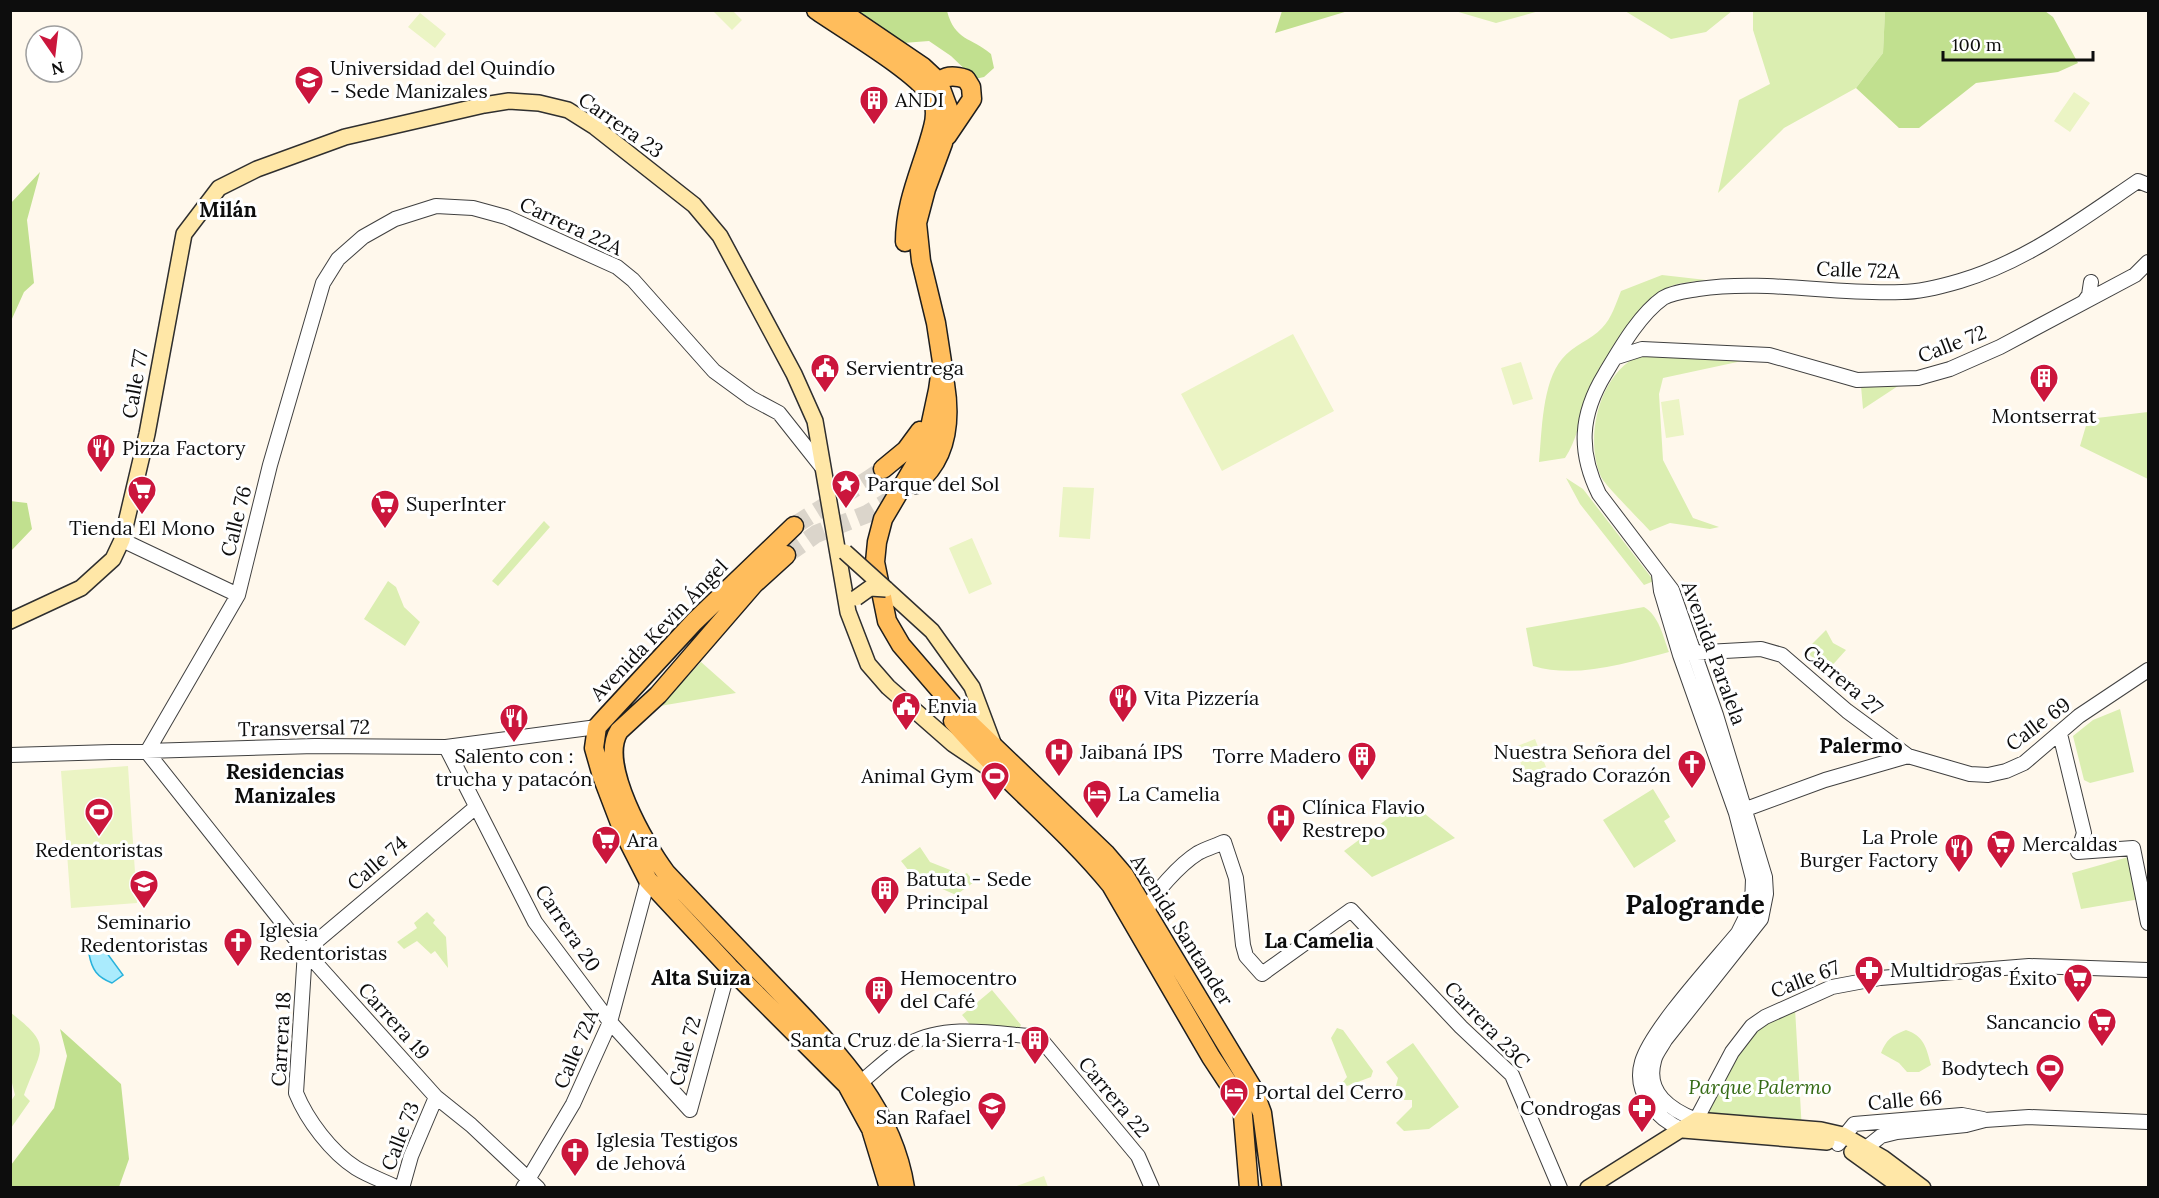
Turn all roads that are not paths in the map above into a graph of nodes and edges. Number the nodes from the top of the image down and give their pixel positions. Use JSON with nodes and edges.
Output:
{"nodes":[{"id":1,"x":816,"y":10,"type":"edge"},
{"id":2,"x":838,"y":10,"type":"edge"},
{"id":3,"x":934,"y":88,"type":"junction"},
{"id":4,"x":943,"y":143,"type":"junction"},
{"id":5,"x":2144,"y":183,"type":"edge"},
{"id":6,"x":184,"y":234,"type":"joint"},
{"id":7,"x":2148,"y":262,"type":"edge"},
{"id":8,"x":2091,"y":282,"type":"dead end"},
{"id":9,"x":323,"y":283,"type":"joint"},
{"id":10,"x":2084,"y":302,"type":"junction"},
{"id":11,"x":1631,"y":336,"type":"junction"},
{"id":12,"x":1642,"y":349,"type":"junction"},
{"id":13,"x":1615,"y":358,"type":"junction"},
{"id":14,"x":942,"y":362,"type":"junction"},
{"id":15,"x":920,"y":431,"type":"junction"},
{"id":16,"x":821,"y":466,"type":"junction"},
{"id":17,"x":883,"y":469,"type":"tunnel mouth"},
{"id":18,"x":916,"y":484,"type":"tunnel mouth"},
{"id":19,"x":795,"y":526,"type":"tunnel mouth"},
{"id":20,"x":836,"y":538,"type":"junction"},
{"id":21,"x":122,"y":540,"type":"junction"},
{"id":22,"x":786,"y":555,"type":"tunnel mouth"},
{"id":23,"x":1659,"y":573,"type":"junction"},
{"id":24,"x":889,"y":592,"type":"junction"},
{"id":25,"x":238,"y":595,"type":"junction"},
{"id":26,"x":852,"y":605,"type":"junction"},
{"id":27,"x":10,"y":621,"type":"edge"},
{"id":28,"x":1694,"y":651,"type":"junction"},
{"id":29,"x":664,"y":655,"type":"junction"},
{"id":30,"x":1680,"y":655,"type":"junction"},
{"id":31,"x":2148,"y":670,"type":"edge"},
{"id":32,"x":679,"y":672,"type":"junction"},
{"id":33,"x":643,"y":680,"type":"junction"},
{"id":34,"x":658,"y":695,"type":"junction"},
{"id":35,"x":597,"y":727,"type":"junction"},
{"id":36,"x":2060,"y":734,"type":"junction"},
{"id":37,"x":993,"y":743,"type":"junction"},
{"id":38,"x":446,"y":747,"type":"junction"},
{"id":39,"x":147,"y":752,"type":"junction"},
{"id":40,"x":10,"y":755,"type":"edge"},
{"id":41,"x":1908,"y":756,"type":"junction"},
{"id":42,"x":1007,"y":779,"type":"junction"},
{"id":43,"x":476,"y":807,"type":"junction"},
{"id":44,"x":1740,"y":811,"type":"junction"},
{"id":45,"x":648,"y":880,"type":"junction"},
{"id":46,"x":1143,"y":908,"type":"junction"},
{"id":47,"x":2148,"y":923,"type":"edge"},
{"id":48,"x":305,"y":951,"type":"junction"},
{"id":49,"x":729,"y":967,"type":"junction"},
{"id":50,"x":2148,"y":970,"type":"edge"},
{"id":51,"x":610,"y":1022,"type":"junction"},
{"id":52,"x":861,"y":1082,"type":"junction"},
{"id":53,"x":436,"y":1097,"type":"junction"},
{"id":54,"x":690,"y":1110,"type":"joint"},
{"id":55,"x":1696,"y":1120,"type":"junction"},
{"id":56,"x":1985,"y":1120,"type":"junction"},
{"id":57,"x":2148,"y":1122,"type":"edge"},
{"id":58,"x":1683,"y":1130,"type":"junction"},
{"id":59,"x":1841,"y":1140,"type":"junction"},
{"id":60,"x":1866,"y":1148,"type":"junction"},
{"id":61,"x":526,"y":1182,"type":"edge"},
{"id":62,"x":894,"y":1183,"type":"edge"},
{"id":63,"x":400,"y":1188,"type":"edge"},
{"id":64,"x":538,"y":1188,"type":"edge"},
{"id":65,"x":912,"y":1188,"type":"edge"},
{"id":66,"x":1152,"y":1188,"type":"edge"},
{"id":67,"x":1249,"y":1188,"type":"edge"},
{"id":68,"x":1272,"y":1188,"type":"edge"},
{"id":69,"x":1560,"y":1188,"type":"edge"},
{"id":70,"x":1588,"y":1188,"type":"edge"},
{"id":71,"x":1902,"y":1188,"type":"edge"},
{"id":72,"x":1923,"y":1188,"type":"edge"}],
"edges":[{"from":1,"to":3,"type":"main road"},
{"from":2,"to":3,"type":"main road"},
{"from":3,"to":4,"type":"main road"},
{"from":3,"to":4,"type":"main road"},
{"from":3,"to":15,"type":"main road"},
{"from":4,"to":14,"type":"main road"},
{"from":5,"to":11,"type":"street","name":"Calle 72A"},
{"from":6,"to":16,"type":"main road","name":"Carrera 23"},
{"from":6,"to":21,"type":"main road","name":"Calle 77"},
{"from":7,"to":10,"type":"street","name":"Calle 72"},
{"from":8,"to":10,"type":"street"},
{"from":9,"to":16,"type":"street","name":"Carrera 22A"},
{"from":9,"to":25,"type":"street","name":"Calle 76"},
{"from":10,"to":12,"type":"street","name":"Calle 72"},
{"from":11,"to":12,"type":"street"},
{"from":11,"to":13,"type":"street","name":"Calle 72A"},
{"from":12,"to":13,"type":"street","name":"Calle 72"},
{"from":13,"to":23,"type":"street","name":"Calle 72A"},
{"from":14,"to":18,"type":"main road"},
{"from":14,"to":37,"type":"main road"},
{"from":15,"to":17,"type":"main road"},
{"from":15,"to":42,"type":"main road"},
{"from":16,"to":20,"type":"main road","name":"Carrera 23"},
{"from":19,"to":29,"type":"main road","name":"Avenida Kevin Ángel"},
{"from":20,"to":24,"type":"main road","name":"Carrera 23","bridge":true},
{"from":20,"to":26,"type":"main road","name":"Carrera 23"},
{"from":21,"to":25,"type":"street"},
{"from":21,"to":27,"type":"main road"},
{"from":22,"to":32,"type":"main road","name":"Avenida Kevin Ángel"},
{"from":23,"to":28,"type":"street","name":"Avenida Paralela"},
{"from":23,"to":30,"type":"street","name":"Avenida Paralela"},
{"from":24,"to":26,"type":"main road","bridge":true},
{"from":24,"to":37,"type":"main road","name":"Avenida Santander"},
{"from":25,"to":39,"type":"street","name":"Calle 76"},
{"from":26,"to":42,"type":"main road","name":"Avenida Santander"},
{"from":28,"to":30,"type":"street"},
{"from":28,"to":41,"type":"street","name":"Carrera 27"},
{"from":28,"to":44,"type":"street","name":"Avenida Paralela"},
{"from":29,"to":32,"type":"main road"},
{"from":29,"to":33,"type":"main road","name":"Avenida Kevin Ángel"},
{"from":30,"to":44,"type":"street","name":"Avenida Paralela"},
{"from":31,"to":36,"type":"street","name":"Calle 69"},
{"from":32,"to":34,"type":"main road","name":"Avenida Kevin Ángel"},
{"from":33,"to":34,"type":"main road"},
{"from":33,"to":35,"type":"main road","name":"Avenida Kevin Ángel"},
{"from":34,"to":52,"type":"main road","name":"Avenida Kevin Ángel"},
{"from":35,"to":38,"type":"street","name":"Transversal 72"},
{"from":35,"to":45,"type":"main road","name":"Avenida Kevin Ángel"},
{"from":36,"to":41,"type":"street","name":"Calle 69"},
{"from":36,"to":47,"type":"street"},
{"from":37,"to":46,"type":"main road","name":"Avenida Santander"},
{"from":38,"to":39,"type":"street","name":"Transversal 72"},
{"from":38,"to":43,"type":"street","name":"Carrera 20"},
{"from":39,"to":40,"type":"street","name":"Transversal 72"},
{"from":39,"to":48,"type":"street","name":"Carrera 19"},
{"from":41,"to":44,"type":"street"},
{"from":42,"to":46,"type":"main road","name":"Avenida Santander"},
{"from":43,"to":48,"type":"street","name":"Calle 74"},
{"from":43,"to":51,"type":"street","name":"Carrera 20"},
{"from":44,"to":55,"type":"street","name":"Avenida Paralela"},
{"from":44,"to":58,"type":"street","name":"Avenida Paralela"},
{"from":45,"to":49,"type":"main road","name":"Avenida Kevin Ángel"},
{"from":45,"to":51,"type":"street","name":"Calle 72A"},
{"from":46,"to":67,"type":"main road","name":"Avenida Santander"},
{"from":46,"to":68,"type":"main road","name":"Avenida Santander"},
{"from":46,"to":69,"type":"street","name":"Carrera 23C"},
{"from":48,"to":53,"type":"street","name":"Carrera 19"},
{"from":48,"to":63,"type":"street","name":"Carrera 18"},
{"from":49,"to":54,"type":"street","name":"Calle 72"},
{"from":49,"to":62,"type":"main road","name":"Avenida Kevin Ángel"},
{"from":50,"to":55,"type":"street","name":"Calle 67"},
{"from":51,"to":54,"type":"street","name":"Carrera 20"},
{"from":51,"to":61,"type":"street","name":"Calle 72A"},
{"from":52,"to":62,"type":"main road","name":"Avenida Kevin Ángel"},
{"from":52,"to":66,"type":"street","name":"Carrera 22"},
{"from":53,"to":61,"type":"street","name":"Carrera 19"},
{"from":53,"to":63,"type":"street","name":"Calle 73"},
{"from":55,"to":58,"type":"main road","name":"Calle 67"},
{"from":55,"to":59,"type":"main road","name":"Avenida Paralela"},
{"from":56,"to":57,"type":"street","name":"Calle 66"},
{"from":56,"to":59,"type":"street","name":"Calle 66"},
{"from":56,"to":60,"type":"street","name":"Calle 66"},
{"from":58,"to":59,"type":"main road","name":"Avenida Paralela"},
{"from":58,"to":70,"type":"main road","name":"Calle 67"},
{"from":59,"to":60,"type":"main road","name":"Avenida Paralela"},
{"from":59,"to":71,"type":"main road","name":"Avenida Paralela"},
{"from":60,"to":72,"type":"main road","name":"Avenida Paralela"},
{"from":61,"to":64,"type":"street","name":"Carrera 19"},
{"from":62,"to":65,"type":"main road"}]}
